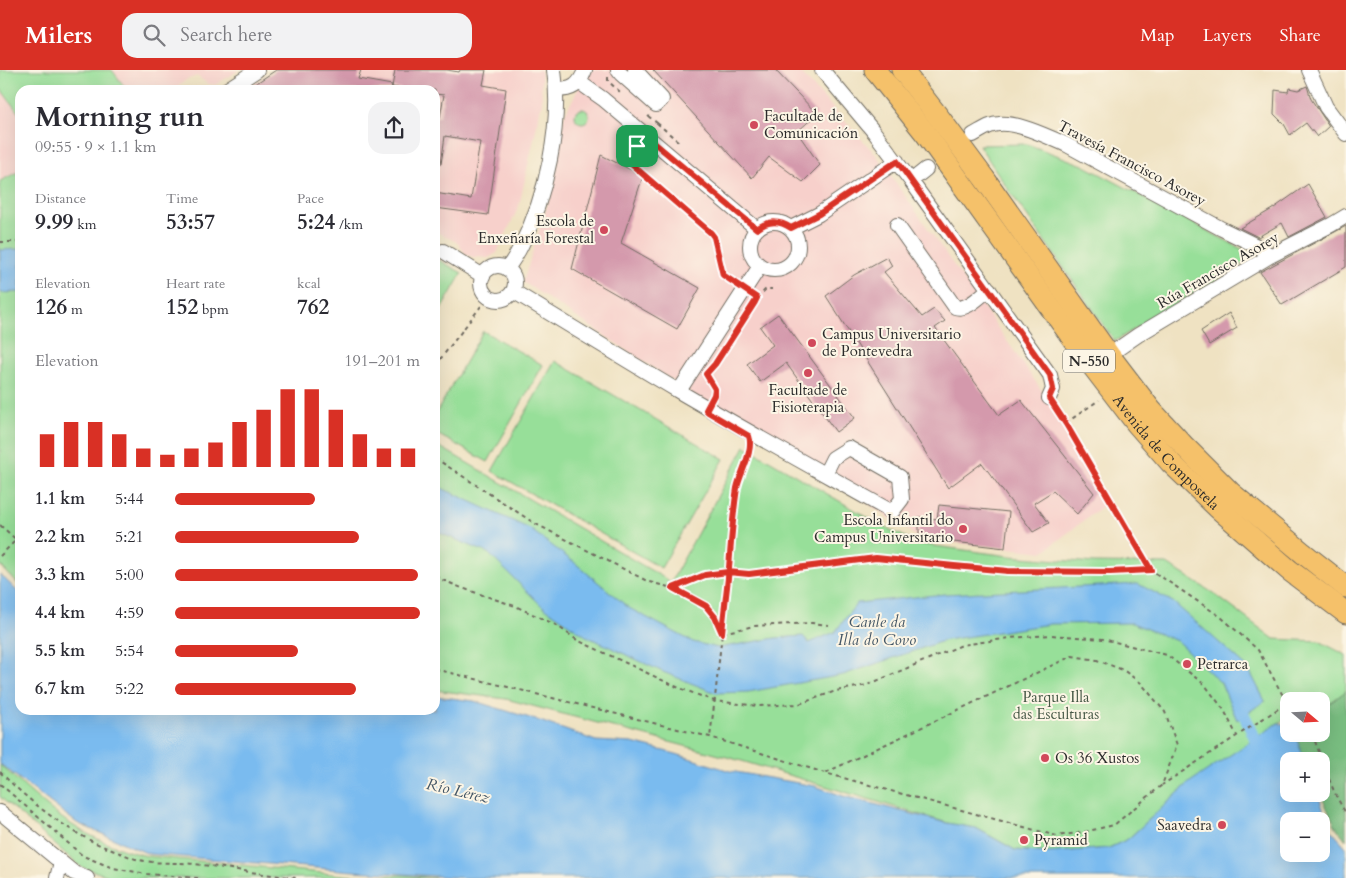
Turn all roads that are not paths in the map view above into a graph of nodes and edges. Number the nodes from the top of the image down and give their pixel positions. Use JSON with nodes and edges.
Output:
{"nodes":[{"id":1,"x":257,"y":70,"type":"edge"},
{"id":2,"x":554,"y":70,"type":"edge"},
{"id":3,"x":635,"y":70,"type":"edge"},
{"id":4,"x":822,"y":70,"type":"edge"},
{"id":5,"x":875,"y":70,"type":"edge"},
{"id":6,"x":902,"y":70,"type":"edge"},
{"id":7,"x":1309,"y":70,"type":"edge"},
{"id":8,"x":613,"y":73,"type":"edge"},
{"id":9,"x":582,"y":76,"type":"edge"},
{"id":10,"x":234,"y":85,"type":"edge"},
{"id":11,"x":556,"y":90,"type":"junction"},
{"id":12,"x":1346,"y":134,"type":"edge"},
{"id":13,"x":973,"y":135,"type":"dead end"},
{"id":14,"x":897,"y":161,"type":"junction"},
{"id":15,"x":926,"y":168,"type":"dead end"},
{"id":16,"x":911,"y":180,"type":"junction"},
{"id":17,"x":1346,"y":216,"type":"edge"},
{"id":18,"x":898,"y":225,"type":"dead end"},
{"id":19,"x":791,"y":228,"type":"junction"},
{"id":20,"x":757,"y":229,"type":"junction"},
{"id":21,"x":443,"y":251,"type":"dead end"},
{"id":22,"x":1270,"y":256,"type":"junction"},
{"id":23,"x":760,"y":266,"type":"junction"},
{"id":24,"x":507,"y":269,"type":"junction"},
{"id":25,"x":484,"y":276,"type":"junction"},
{"id":26,"x":989,"y":289,"type":"junction"},
{"id":27,"x":513,"y":291,"type":"junction"},
{"id":28,"x":1109,"y":355,"type":"junction"},
{"id":29,"x":679,"y":391,"type":"junction"},
{"id":30,"x":1049,"y":398,"type":"road end"},
{"id":31,"x":825,"y":474,"type":"junction"},
{"id":32,"x":1346,"y":586,"type":"edge"},
{"id":33,"x":1346,"y":613,"type":"edge"},
{"id":34,"x":0,"y":812,"type":"edge"},
{"id":35,"x":61,"y":862,"type":"junction"},
{"id":36,"x":57,"y":878,"type":"edge"},
{"id":37,"x":87,"y":878,"type":"edge"}],
"edges":[{"from":1,"to":10,"type":"street"},
{"from":2,"to":11,"type":"street"},
{"from":3,"to":8,"type":"street"},
{"from":4,"to":14,"type":"street"},
{"from":5,"to":33,"type":"highway","name":"Avenida de Compostela","number":"N-550"},
{"from":6,"to":28,"type":"highway","name":"Avenida de Compostela","number":"N-550"},
{"from":7,"to":12,"type":"street"},
{"from":9,"to":11,"type":"street"},
{"from":9,"to":20,"type":"street"},
{"from":11,"to":24,"type":"street"},
{"from":13,"to":22,"type":"street","name":"Travesía Francisco Asorey"},
{"from":14,"to":16,"type":"street"},
{"from":14,"to":19,"type":"street"},
{"from":15,"to":16,"type":"street"},
{"from":16,"to":26,"type":"street"},
{"from":17,"to":22,"type":"street","name":"Rúa Francisco Asorey"},
{"from":18,"to":26,"type":"street"},
{"from":19,"to":20,"type":"street"},
{"from":19,"to":23,"type":"street"},
{"from":20,"to":23,"type":"street"},
{"from":21,"to":25,"type":"street"},
{"from":22,"to":28,"type":"street","name":"Rúa Francisco Asorey"},
{"from":23,"to":29,"type":"street"},
{"from":24,"to":25,"type":"street"},
{"from":24,"to":27,"type":"street"},
{"from":25,"to":27,"type":"street"},
{"from":26,"to":30,"type":"street"},
{"from":27,"to":29,"type":"street"},
{"from":28,"to":32,"type":"highway","name":"Avenida de Compostela","number":"N-550"},
{"from":29,"to":31,"type":"street"},
{"from":31,"to":31,"type":"street"},
{"from":34,"to":35,"type":"street"},
{"from":35,"to":36,"type":"street"},
{"from":35,"to":37,"type":"street"}]}
